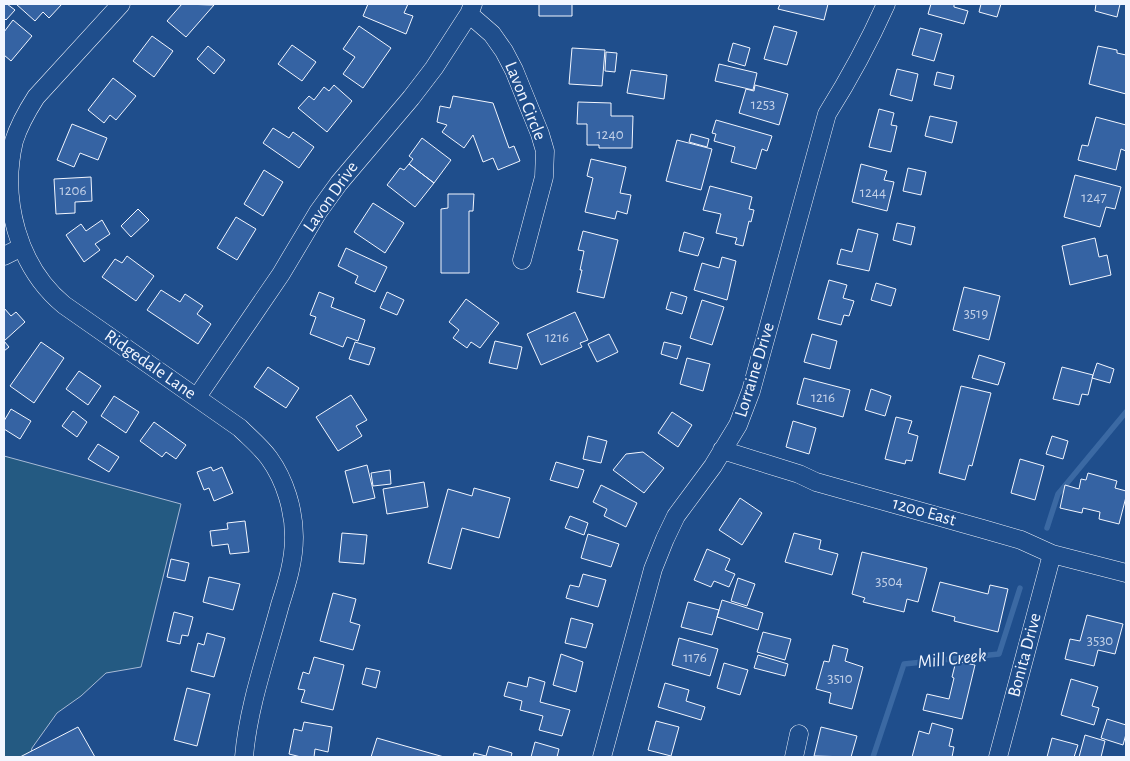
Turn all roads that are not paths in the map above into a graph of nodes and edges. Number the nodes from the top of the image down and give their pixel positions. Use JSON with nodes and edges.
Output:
{"nodes":[{"id":1,"x":121,"y":4,"type":"edge"},
{"id":2,"x":886,"y":4,"type":"edge"},
{"id":3,"x":471,"y":9,"type":"edge"},
{"id":4,"x":20,"y":248,"type":"junction"},
{"id":5,"x":4,"y":256,"type":"edge"},
{"id":6,"x":522,"y":260,"type":"dead end"},
{"id":7,"x":197,"y":397,"type":"junction"},
{"id":8,"x":722,"y":450,"type":"junction"},
{"id":9,"x":1052,"y":554,"type":"junction"},
{"id":10,"x":1126,"y":573,"type":"edge"},
{"id":11,"x":799,"y":734,"type":"dead end"},
{"id":12,"x":244,"y":757,"type":"edge"},
{"id":13,"x":602,"y":757,"type":"edge"},
{"id":14,"x":794,"y":757,"type":"edge"},
{"id":15,"x":998,"y":757,"type":"edge"}],
"edges":[{"from":1,"to":4,"type":"street","name":"Ridgedale Lane"},
{"from":2,"to":8,"type":"street","name":"Lorraine Drive"},
{"from":3,"to":6,"type":"street","name":"Lavon Circle"},
{"from":3,"to":7,"type":"street","name":"Lavon Drive"},
{"from":4,"to":5,"type":"street"},
{"from":4,"to":7,"type":"street","name":"Ridgedale Lane"},
{"from":7,"to":12,"type":"street","name":"Ridgedale Lane"},
{"from":8,"to":9,"type":"street","name":"1200 East"},
{"from":8,"to":13,"type":"street","name":"Lorraine Drive"},
{"from":9,"to":10,"type":"street","name":"1200 East"},
{"from":9,"to":15,"type":"street","name":"Bonita Drive"},
{"from":11,"to":14,"type":"street"}]}
